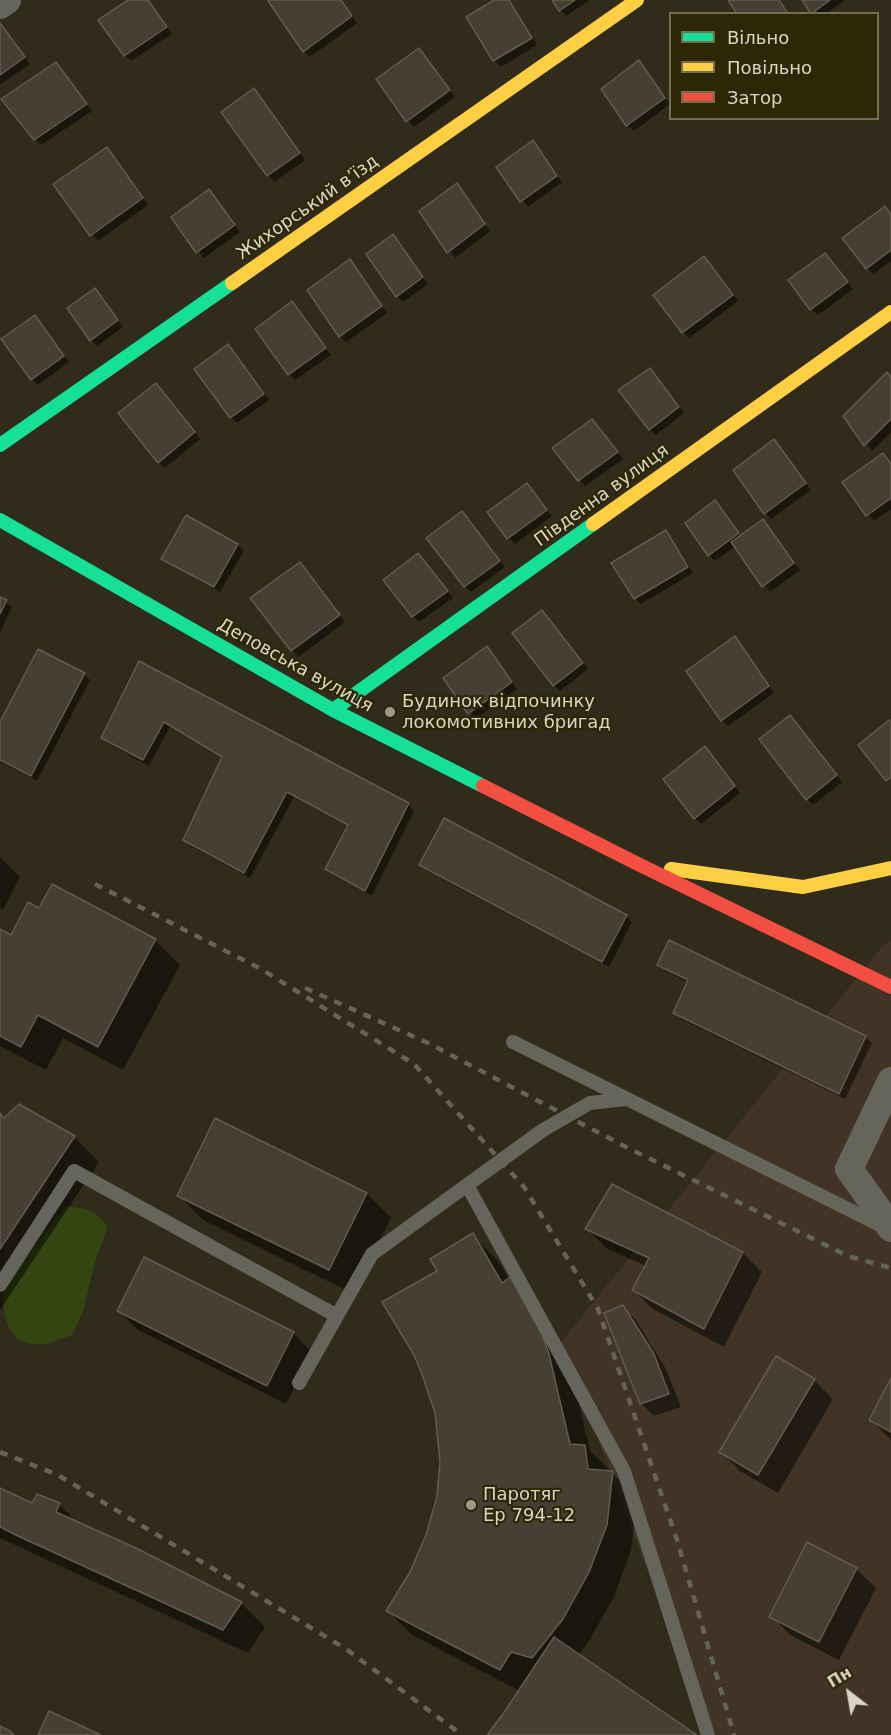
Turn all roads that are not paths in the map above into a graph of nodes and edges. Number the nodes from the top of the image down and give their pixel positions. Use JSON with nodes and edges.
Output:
{"nodes":[{"id":1,"x":7,"y":0,"type":"edge"},
{"id":2,"x":637,"y":0,"type":"edge"},
{"id":3,"x":0,"y":5,"type":"edge"},
{"id":4,"x":891,"y":312,"type":"edge"},
{"id":5,"x":0,"y":445,"type":"edge"},
{"id":6,"x":0,"y":520,"type":"edge"},
{"id":7,"x":333,"y":710,"type":"junction"},
{"id":8,"x":642,"y":866,"type":"junction"},
{"id":9,"x":891,"y":868,"type":"edge"},
{"id":10,"x":891,"y":987,"type":"edge"},
{"id":11,"x":513,"y":1042,"type":"dead end"},
{"id":12,"x":891,"y":1081,"type":"edge"},
{"id":13,"x":626,"y":1099,"type":"junction"},
{"id":14,"x":467,"y":1185,"type":"junction"},
{"id":15,"x":891,"y":1229,"type":"edge"},
{"id":16,"x":0,"y":1285,"type":"edge"},
{"id":17,"x":337,"y":1316,"type":"junction"},
{"id":18,"x":299,"y":1383,"type":"dead end"},
{"id":19,"x":708,"y":1735,"type":"edge"}],
"edges":[{"from":1,"to":3,"type":"street"},
{"from":2,"to":5,"type":"street","name":"Жихорський в’їзд"},
{"from":4,"to":7,"type":"street","name":"Південна вулиця"},
{"from":6,"to":7,"type":"street","name":"Деповська вулиця"},
{"from":7,"to":8,"type":"street","name":"Деповська вулиця"},
{"from":8,"to":9,"type":"street"},
{"from":8,"to":10,"type":"street","name":"Деповська вулиця"},
{"from":11,"to":13,"type":"lane"},
{"from":12,"to":15,"type":"street"},
{"from":13,"to":14,"type":"lane"},
{"from":13,"to":15,"type":"lane"},
{"from":14,"to":17,"type":"lane"},
{"from":14,"to":19,"type":"lane"},
{"from":16,"to":17,"type":"lane"},
{"from":17,"to":18,"type":"lane"}]}
